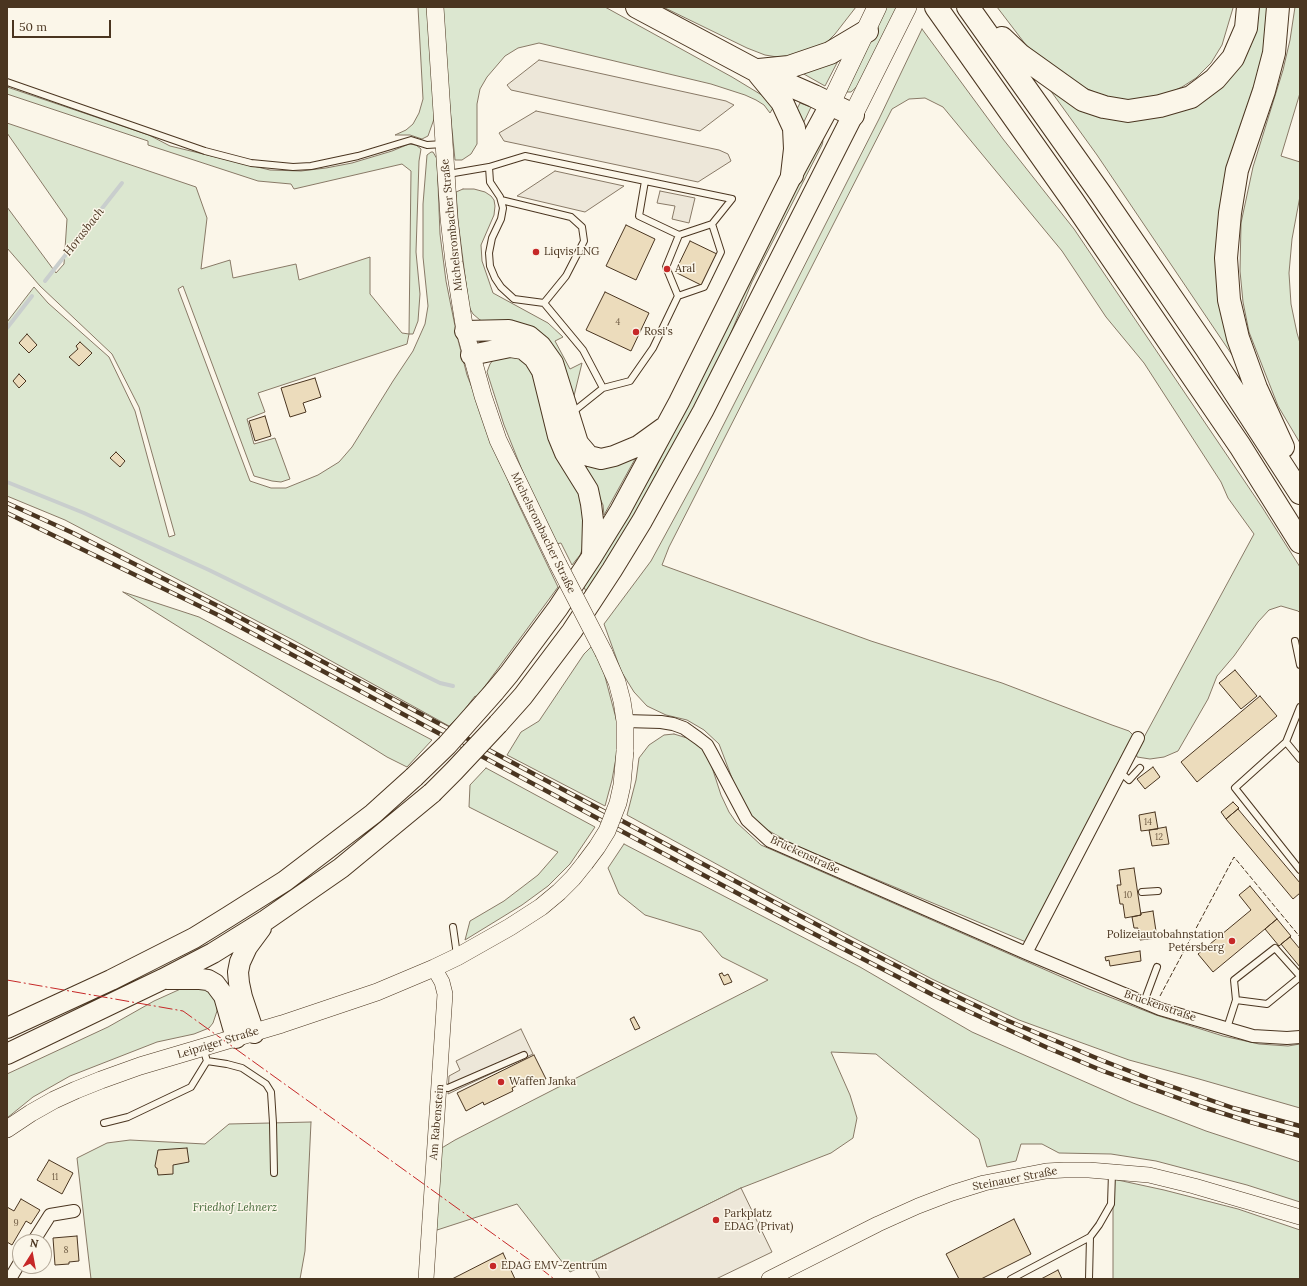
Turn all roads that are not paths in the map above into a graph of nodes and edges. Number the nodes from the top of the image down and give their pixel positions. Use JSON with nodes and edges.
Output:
{"nodes":[{"id":1,"x":435,"y":7,"type":"edge"},
{"id":2,"x":637,"y":7,"type":"edge"},
{"id":3,"x":878,"y":7,"type":"edge"},
{"id":4,"x":906,"y":7,"type":"edge"},
{"id":5,"x":936,"y":7,"type":"edge"},
{"id":6,"x":969,"y":7,"type":"edge"},
{"id":7,"x":1248,"y":7,"type":"edge"},
{"id":8,"x":1278,"y":7,"type":"edge"},
{"id":9,"x":867,"y":31,"type":"junction"},
{"id":10,"x":755,"y":70,"type":"junction"},
{"id":11,"x":7,"y":82,"type":"edge"},
{"id":12,"x":830,"y":103,"type":"junction"},
{"id":13,"x":853,"y":115,"type":"junction"},
{"id":14,"x":444,"y":144,"type":"junction"},
{"id":15,"x":489,"y":167,"type":"junction"},
{"id":16,"x":446,"y":174,"type":"junction"},
{"id":17,"x":792,"y":175,"type":"junction"},
{"id":18,"x":645,"y":181,"type":"junction"},
{"id":19,"x":501,"y":200,"type":"junction"},
{"id":20,"x":712,"y":224,"type":"junction"},
{"id":21,"x":679,"y":235,"type":"junction"},
{"id":22,"x":678,"y":296,"type":"junction"},
{"id":23,"x":544,"y":303,"type":"junction"},
{"id":24,"x":465,"y":331,"type":"junction"},
{"id":25,"x":471,"y":355,"type":"junction"},
{"id":26,"x":603,"y":388,"type":"junction"},
{"id":27,"x":569,"y":416,"type":"junction"},
{"id":28,"x":666,"y":425,"type":"junction"},
{"id":29,"x":1300,"y":485,"type":"edge"},
{"id":30,"x":1300,"y":493,"type":"edge"},
{"id":31,"x":1300,"y":542,"type":"edge"},
{"id":32,"x":591,"y":558,"type":"junction"},
{"id":33,"x":1294,"y":640,"type":"dead end"},
{"id":34,"x":1300,"y":664,"type":"edge"},
{"id":35,"x":1300,"y":707,"type":"edge"},
{"id":36,"x":625,"y":721,"type":"junction"},
{"id":37,"x":1138,"y":738,"type":"dead end"},
{"id":38,"x":1286,"y":742,"type":"junction"},
{"id":39,"x":1300,"y":759,"type":"edge"},
{"id":40,"x":1140,"y":768,"type":"dead end"},
{"id":41,"x":1120,"y":772,"type":"junction"},
{"id":42,"x":1300,"y":870,"type":"edge"},
{"id":43,"x":1158,"y":891,"type":"dead end"},
{"id":44,"x":1142,"y":892,"type":"dead end"},
{"id":45,"x":266,"y":920,"type":"junction"},
{"id":46,"x":453,"y":927,"type":"dead end"},
{"id":47,"x":1026,"y":953,"type":"junction"},
{"id":48,"x":457,"y":957,"type":"junction"},
{"id":49,"x":1157,"y":967,"type":"dead end"},
{"id":50,"x":434,"y":968,"type":"junction"},
{"id":51,"x":1300,"y":977,"type":"edge"},
{"id":52,"x":163,"y":979,"type":"junction"},
{"id":53,"x":1236,"y":1000,"type":"junction"},
{"id":54,"x":1144,"y":1002,"type":"junction"},
{"id":55,"x":7,"y":1028,"type":"edge"},
{"id":56,"x":1227,"y":1028,"type":"junction"},
{"id":57,"x":245,"y":1035,"type":"junction"},
{"id":58,"x":1300,"y":1037,"type":"edge"},
{"id":59,"x":7,"y":1054,"type":"edge"},
{"id":60,"x":205,"y":1055,"type":"junction"},
{"id":61,"x":524,"y":1055,"type":"dead end"},
{"id":62,"x":440,"y":1087,"type":"junction"},
{"id":63,"x":104,"y":1123,"type":"dead end"},
{"id":64,"x":7,"y":1129,"type":"edge"},
{"id":65,"x":1112,"y":1171,"type":"junction"},
{"id":66,"x":274,"y":1173,"type":"dead end"},
{"id":67,"x":74,"y":1211,"type":"dead end"},
{"id":68,"x":1300,"y":1217,"type":"edge"},
{"id":69,"x":38,"y":1234,"type":"edge"},
{"id":70,"x":1090,"y":1237,"type":"junction"},
{"id":71,"x":426,"y":1279,"type":"edge"},
{"id":72,"x":769,"y":1279,"type":"edge"},
{"id":73,"x":1011,"y":1279,"type":"edge"},
{"id":74,"x":1089,"y":1279,"type":"edge"}],
"edges":[{"from":1,"to":14,"type":"main road","name":"Michelsrombacher Straße"},
{"from":2,"to":10,"type":"highway"},
{"from":3,"to":9,"type":"main road"},
{"from":4,"to":13,"type":"main road"},
{"from":5,"to":31,"type":"highway"},
{"from":6,"to":7,"type":"highway"},
{"from":6,"to":30,"type":"highway"},
{"from":8,"to":29,"type":"highway"},
{"from":9,"to":10,"type":"highway"},
{"from":9,"to":12,"type":"main road"},
{"from":10,"to":12,"type":"highway"},
{"from":10,"to":17,"type":"highway"},
{"from":11,"to":14,"type":"lane"},
{"from":12,"to":13,"type":"highway"},
{"from":12,"to":17,"type":"highway"},
{"from":13,"to":45,"type":"highway","bridge":true},
{"from":14,"to":16,"type":"main road","name":"Michelsrombacher Straße"},
{"from":15,"to":16,"type":"lane"},
{"from":15,"to":18,"type":"lane"},
{"from":15,"to":19,"type":"lane"},
{"from":16,"to":24,"type":"main road","name":"Michelsrombacher Straße"},
{"from":17,"to":28,"type":"highway"},
{"from":18,"to":20,"type":"lane"},
{"from":18,"to":21,"type":"lane"},
{"from":19,"to":23,"type":"lane"},
{"from":19,"to":23,"type":"lane"},
{"from":20,"to":21,"type":"lane"},
{"from":20,"to":22,"type":"lane"},
{"from":21,"to":22,"type":"lane"},
{"from":22,"to":26,"type":"lane"},
{"from":23,"to":26,"type":"lane"},
{"from":24,"to":25,"type":"main road","name":"Michelsrombacher Straße"},
{"from":24,"to":27,"type":"highway"},
{"from":25,"to":32,"type":"highway"},
{"from":25,"to":36,"type":"main road","name":"Michelsrombacher Straße","bridge":true},
{"from":26,"to":27,"type":"lane"},
{"from":27,"to":28,"type":"highway"},
{"from":28,"to":32,"type":"highway"},
{"from":32,"to":55,"type":"highway","bridge":true},
{"from":33,"to":34,"type":"lane"},
{"from":35,"to":38,"type":"lane"},
{"from":36,"to":47,"type":"street","name":"Brückenstraße"},
{"from":36,"to":48,"type":"main road","name":"Michelsrombacher Straße","bridge":true},
{"from":37,"to":41,"type":"street"},
{"from":38,"to":39,"type":"lane"},
{"from":38,"to":42,"type":"lane"},
{"from":40,"to":41,"type":"lane"},
{"from":41,"to":47,"type":"street"},
{"from":43,"to":44,"type":"lane"},
{"from":45,"to":52,"type":"highway"},
{"from":45,"to":57,"type":"highway"},
{"from":46,"to":48,"type":"lane"},
{"from":47,"to":54,"type":"street","name":"Brückenstraße"},
{"from":48,"to":50,"type":"main road","name":"Michelsrombacher Straße"},
{"from":49,"to":54,"type":"lane"},
{"from":50,"to":57,"type":"main road","name":"Leipziger Straße"},
{"from":50,"to":62,"type":"street","name":"Am Rabenstein"},
{"from":51,"to":53,"type":"lane"},
{"from":51,"to":53,"type":"lane"},
{"from":52,"to":57,"type":"highway"},
{"from":52,"to":59,"type":"highway"},
{"from":53,"to":56,"type":"lane"},
{"from":54,"to":56,"type":"street","name":"Brückenstraße"},
{"from":56,"to":58,"type":"street","name":"Brückenstraße"},
{"from":57,"to":60,"type":"main road","name":"Leipziger Straße"},
{"from":60,"to":63,"type":"lane"},
{"from":60,"to":64,"type":"main road","name":"Leipziger Straße"},
{"from":60,"to":66,"type":"lane"},
{"from":61,"to":62,"type":"lane"},
{"from":62,"to":71,"type":"street","name":"Am Rabenstein"},
{"from":65,"to":68,"type":"street","name":"Steinauer Straße"},
{"from":65,"to":70,"type":"lane"},
{"from":65,"to":72,"type":"street","name":"Steinauer Straße"},
{"from":67,"to":69,"type":"street"},
{"from":70,"to":73,"type":"lane"},
{"from":70,"to":74,"type":"lane"}]}
